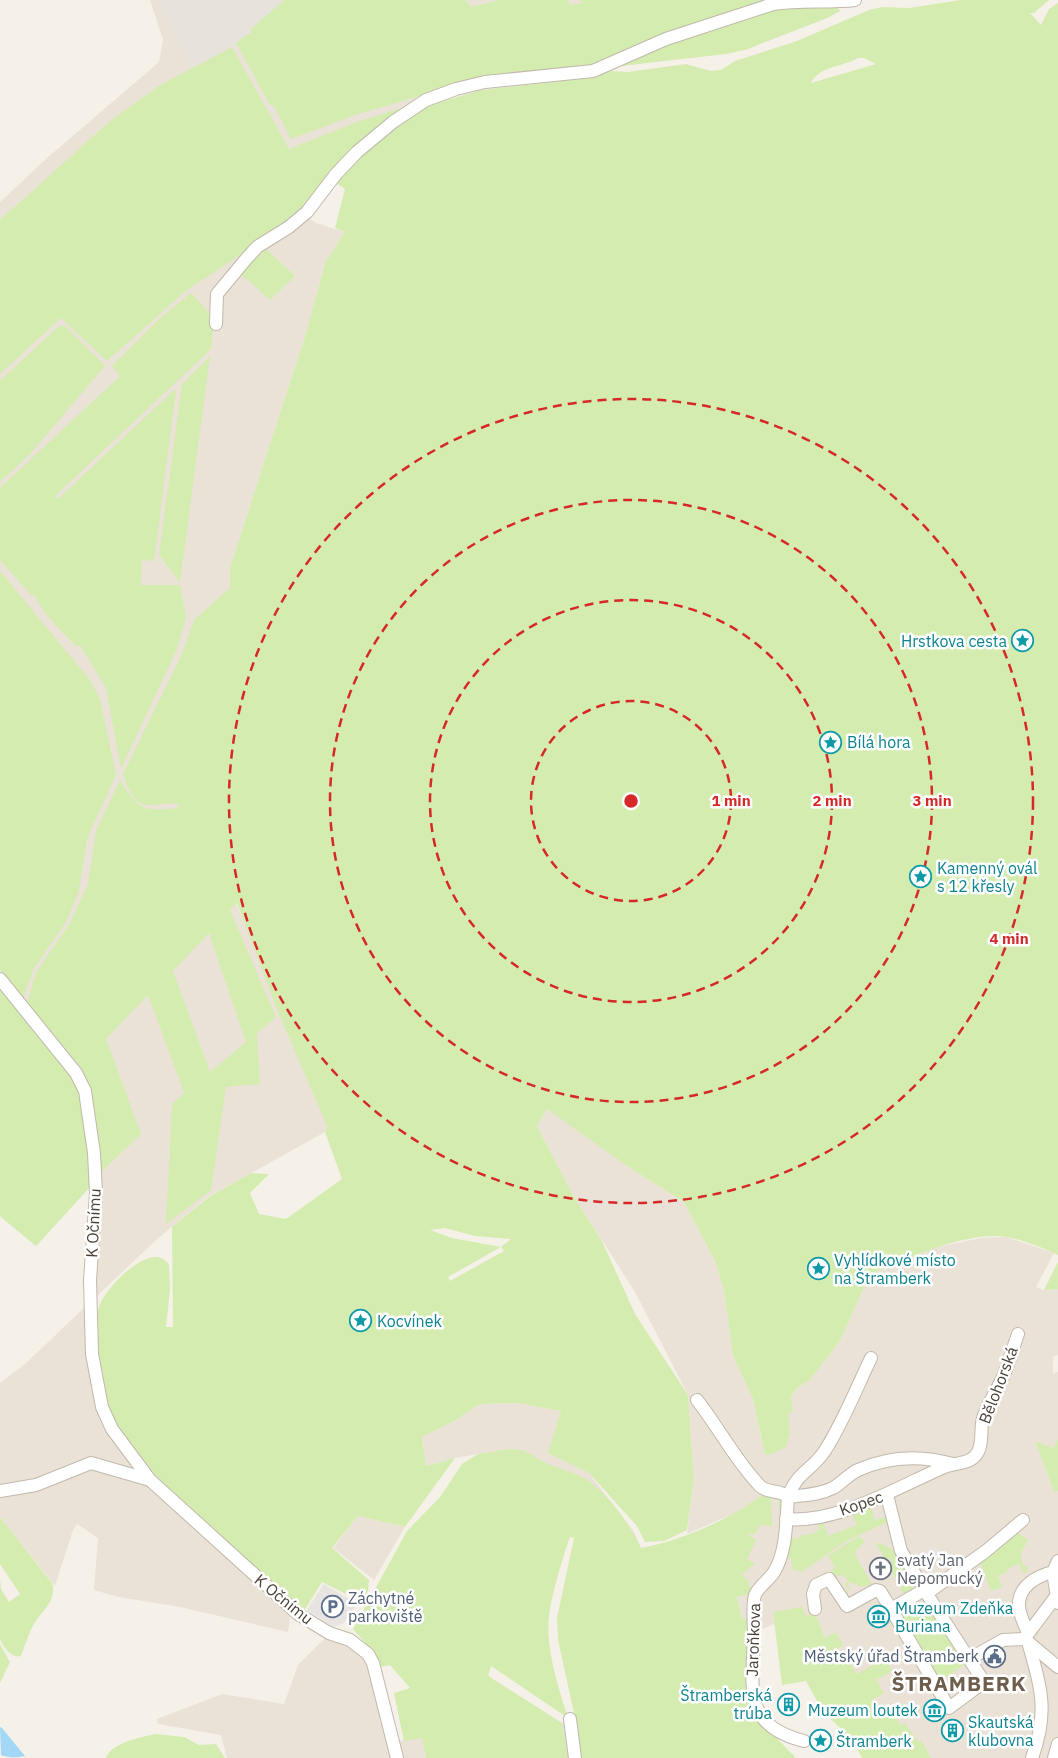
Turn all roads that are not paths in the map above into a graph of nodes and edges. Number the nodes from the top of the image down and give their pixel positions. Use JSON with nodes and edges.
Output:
{"nodes":[{"id":1,"x":856,"y":0,"type":"edge"},
{"id":2,"x":216,"y":324,"type":"dead end"},
{"id":3,"x":0,"y":979,"type":"edge"},
{"id":4,"x":1018,"y":1334,"type":"dead end"},
{"id":5,"x":871,"y":1358,"type":"dead end"},
{"id":6,"x":697,"y":1400,"type":"dead end"},
{"id":7,"x":968,"y":1462,"type":"joint"},
{"id":8,"x":953,"y":1464,"type":"junction"},
{"id":9,"x":150,"y":1480,"type":"junction"},
{"id":10,"x":0,"y":1491,"type":"edge"},
{"id":11,"x":887,"y":1495,"type":"junction"},
{"id":12,"x":788,"y":1497,"type":"junction"},
{"id":13,"x":786,"y":1519,"type":"junction"},
{"id":14,"x":1023,"y":1520,"type":"dead end"},
{"id":15,"x":1056,"y":1567,"type":"edge"},
{"id":16,"x":924,"y":1590,"type":"junction"},
{"id":17,"x":1057,"y":1600,"type":"edge"},
{"id":18,"x":815,"y":1609,"type":"dead end"},
{"id":19,"x":891,"y":1609,"type":"junction"},
{"id":20,"x":1027,"y":1638,"type":"junction"},
{"id":21,"x":969,"y":1659,"type":"junction"},
{"id":22,"x":1058,"y":1667,"type":"edge"},
{"id":23,"x":570,"y":1720,"type":"dead end"},
{"id":24,"x":804,"y":1741,"type":"dead end"},
{"id":25,"x":1058,"y":1744,"type":"edge"},
{"id":26,"x":397,"y":1758,"type":"edge"},
{"id":27,"x":575,"y":1758,"type":"edge"},
{"id":28,"x":1032,"y":1758,"type":"edge"},
{"id":29,"x":1054,"y":1758,"type":"edge"}],
"edges":[{"from":1,"to":2,"type":"street"},
{"from":3,"to":9,"type":"street","name":"K Očnímu"},
{"from":4,"to":7,"type":"street","name":"Bělohorská"},
{"from":5,"to":12,"type":"street"},
{"from":6,"to":12,"type":"street","name":"Kopec"},
{"from":7,"to":8,"type":"street","name":"Kopec"},
{"from":8,"to":11,"type":"street","name":"Kopec"},
{"from":8,"to":12,"type":"street","name":"Kopec"},
{"from":9,"to":10,"type":"street","name":"K Očnímu"},
{"from":9,"to":26,"type":"street","name":"K Očnímu"},
{"from":11,"to":13,"type":"street","name":"Kopec"},
{"from":11,"to":16,"type":"street"},
{"from":12,"to":13,"type":"street"},
{"from":13,"to":24,"type":"street","name":"Jaroňkova"},
{"from":14,"to":16,"type":"street"},
{"from":15,"to":17,"type":"street"},
{"from":15,"to":20,"type":"street"},
{"from":16,"to":19,"type":"street"},
{"from":16,"to":21,"type":"street"},
{"from":17,"to":20,"type":"street"},
{"from":18,"to":19,"type":"street"},
{"from":19,"to":21,"type":"street"},
{"from":20,"to":21,"type":"street"},
{"from":20,"to":22,"type":"street"},
{"from":20,"to":28,"type":"street"},
{"from":23,"to":27,"type":"street"},
{"from":25,"to":29,"type":"street"}]}
